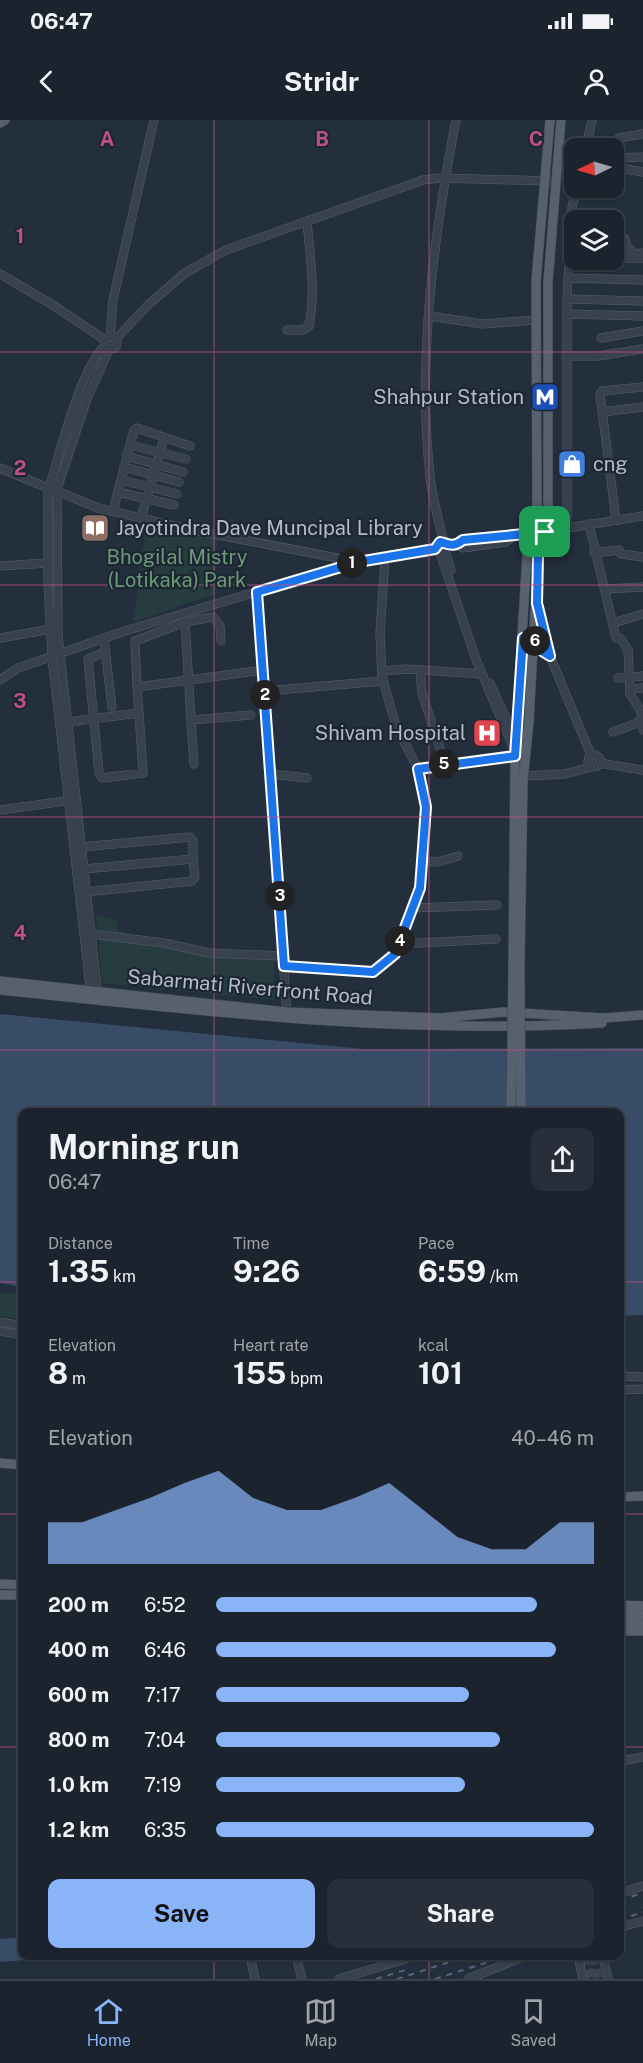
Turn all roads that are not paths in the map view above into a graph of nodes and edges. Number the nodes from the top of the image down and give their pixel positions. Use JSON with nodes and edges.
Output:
{"nodes":[{"id":1,"x":154,"y":120,"type":"edge"},
{"id":2,"x":451,"y":120,"type":"edge"},
{"id":3,"x":456,"y":120,"type":"edge"},
{"id":4,"x":550,"y":120,"type":"edge"},
{"id":5,"x":561,"y":120,"type":"edge"},
{"id":6,"x":592,"y":120,"type":"edge"},
{"id":7,"x":643,"y":134,"type":"edge"},
{"id":8,"x":588,"y":138,"type":"edge"},
{"id":9,"x":619,"y":138,"type":"edge"},
{"id":10,"x":643,"y":156,"type":"edge"},
{"id":11,"x":624,"y":157,"type":"edge"},
{"id":12,"x":624,"y":169,"type":"edge"},
{"id":13,"x":643,"y":172,"type":"edge"},
{"id":14,"x":443,"y":179,"type":"junction"},
{"id":15,"x":543,"y":181,"type":"junction"},
{"id":16,"x":555,"y":181,"type":"junction"},
{"id":17,"x":307,"y":221,"type":"junction"},
{"id":18,"x":624,"y":238,"type":"edge"},
{"id":19,"x":643,"y":254,"type":"edge"},
{"id":20,"x":624,"y":258,"type":"edge"},
{"id":21,"x":643,"y":258,"type":"edge"},
{"id":22,"x":570,"y":270,"type":"edge"},
{"id":23,"x":0,"y":274,"type":"edge"},
{"id":24,"x":568,"y":278,"type":"junction"},
{"id":25,"x":643,"y":280,"type":"edge"},
{"id":26,"x":567,"y":299,"type":"junction"},
{"id":27,"x":643,"y":301,"type":"edge"},
{"id":28,"x":567,"y":314,"type":"junction"},
{"id":29,"x":430,"y":316,"type":"junction"},
{"id":30,"x":643,"y":316,"type":"edge"},
{"id":31,"x":536,"y":320,"type":"junction"},
{"id":32,"x":287,"y":330,"type":"dead end"},
{"id":33,"x":643,"y":331,"type":"edge"},
{"id":34,"x":601,"y":338,"type":"dead end"},
{"id":35,"x":109,"y":342,"type":"junction"},
{"id":36,"x":643,"y":349,"type":"edge"},
{"id":37,"x":566,"y":356,"type":"junction"},
{"id":38,"x":643,"y":387,"type":"edge"},
{"id":39,"x":643,"y":406,"type":"edge"},
{"id":40,"x":602,"y":412,"type":"junction"},
{"id":41,"x":164,"y":438,"type":"junction"},
{"id":42,"x":130,"y":445,"type":"junction"},
{"id":43,"x":190,"y":446,"type":"dead end"},
{"id":44,"x":160,"y":453,"type":"junction"},
{"id":45,"x":126,"y":456,"type":"junction"},
{"id":46,"x":186,"y":459,"type":"dead end"},
{"id":47,"x":157,"y":464,"type":"junction"},
{"id":48,"x":124,"y":467,"type":"junction"},
{"id":49,"x":0,"y":468,"type":"edge"},
{"id":50,"x":183,"y":472,"type":"dead end"},
{"id":51,"x":153,"y":475,"type":"junction"},
{"id":52,"x":121,"y":480,"type":"junction"},
{"id":53,"x":180,"y":482,"type":"dead end"},
{"id":54,"x":150,"y":487,"type":"junction"},
{"id":55,"x":52,"y":490,"type":"junction"},
{"id":56,"x":118,"y":492,"type":"junction"},
{"id":57,"x":177,"y":494,"type":"dead end"},
{"id":58,"x":147,"y":498,"type":"junction"},
{"id":59,"x":174,"y":505,"type":"dead end"},
{"id":60,"x":113,"y":511,"type":"junction"},
{"id":61,"x":643,"y":516,"type":"edge"},
{"id":62,"x":141,"y":518,"type":"junction"},
{"id":63,"x":616,"y":520,"type":"junction"},
{"id":64,"x":589,"y":524,"type":"junction"},
{"id":65,"x":567,"y":528,"type":"junction"},
{"id":66,"x":545,"y":532,"type":"junction"},
{"id":67,"x":532,"y":534,"type":"junction"},
{"id":68,"x":441,"y":548,"type":"junction"},
{"id":69,"x":594,"y":553,"type":"junction"},
{"id":70,"x":643,"y":557,"type":"edge"},
{"id":71,"x":385,"y":558,"type":"junction"},
{"id":72,"x":358,"y":562,"type":"junction"},
{"id":73,"x":48,"y":563,"type":"junction"},
{"id":74,"x":0,"y":566,"type":"edge"},
{"id":75,"x":643,"y":587,"type":"edge"},
{"id":76,"x":606,"y":589,"type":"junction"},
{"id":77,"x":257,"y":592,"type":"junction"},
{"id":78,"x":537,"y":603,"type":"junction"},
{"id":79,"x":643,"y":614,"type":"edge"},
{"id":80,"x":185,"y":622,"type":"junction"},
{"id":81,"x":613,"y":623,"type":"junction"},
{"id":82,"x":51,"y":629,"type":"junction"},
{"id":83,"x":0,"y":638,"type":"edge"},
{"id":84,"x":523,"y":638,"type":"junction"},
{"id":85,"x":104,"y":639,"type":"junction"},
{"id":86,"x":534,"y":640,"type":"junction"},
{"id":87,"x":221,"y":641,"type":"dead end"},
{"id":88,"x":105,"y":652,"type":"junction"},
{"id":89,"x":56,"y":655,"type":"junction"},
{"id":90,"x":550,"y":656,"type":"junction"},
{"id":91,"x":263,"y":670,"type":"junction"},
{"id":92,"x":420,"y":670,"type":"junction"},
{"id":93,"x":382,"y":671,"type":"junction"},
{"id":94,"x":481,"y":674,"type":"junction"},
{"id":95,"x":629,"y":676,"type":"junction"},
{"id":96,"x":643,"y":676,"type":"edge"},
{"id":97,"x":618,"y":678,"type":"dead end"},
{"id":98,"x":188,"y":679,"type":"junction"},
{"id":99,"x":0,"y":680,"type":"edge"},
{"id":100,"x":383,"y":681,"type":"junction"},
{"id":101,"x":137,"y":687,"type":"junction"},
{"id":102,"x":643,"y":688,"type":"edge"},
{"id":103,"x":630,"y":689,"type":"junction"},
{"id":104,"x":265,"y":691,"type":"junction"},
{"id":105,"x":112,"y":707,"type":"dead end"},
{"id":106,"x":139,"y":713,"type":"junction"},
{"id":107,"x":251,"y":715,"type":"dead end"},
{"id":108,"x":92,"y":719,"type":"junction"},
{"id":109,"x":191,"y":720,"type":"junction"},
{"id":110,"x":68,"y":722,"type":"junction"},
{"id":111,"x":641,"y":726,"type":"edge"},
{"id":112,"x":613,"y":732,"type":"dead end"},
{"id":113,"x":516,"y":739,"type":"junction"},
{"id":114,"x":515,"y":753,"type":"junction"},
{"id":115,"x":591,"y":755,"type":"junction"},
{"id":116,"x":599,"y":763,"type":"junction"},
{"id":117,"x":194,"y":764,"type":"dead end"},
{"id":118,"x":445,"y":764,"type":"junction"},
{"id":119,"x":591,"y":767,"type":"junction"},
{"id":120,"x":418,"y":769,"type":"junction"},
{"id":121,"x":643,"y":770,"type":"edge"},
{"id":122,"x":271,"y":774,"type":"junction"},
{"id":123,"x":524,"y":776,"type":"junction"},
{"id":124,"x":307,"y":778,"type":"dead end"},
{"id":125,"x":72,"y":800,"type":"junction"},
{"id":126,"x":0,"y":810,"type":"edge"},
{"id":127,"x":81,"y":847,"type":"junction"},
{"id":128,"x":458,"y":856,"type":"dead end"},
{"id":129,"x":194,"y":858,"type":"junction"},
{"id":130,"x":423,"y":861,"type":"junction"},
{"id":131,"x":84,"y":869,"type":"junction"},
{"id":132,"x":86,"y":892,"type":"junction"},
{"id":133,"x":497,"y":905,"type":"dead end"},
{"id":134,"x":412,"y":908,"type":"junction"},
{"id":135,"x":91,"y":934,"type":"junction"},
{"id":136,"x":496,"y":939,"type":"dead end"},
{"id":137,"x":399,"y":944,"type":"junction"},
{"id":138,"x":284,"y":956,"type":"junction"},
{"id":139,"x":284,"y":966,"type":"junction"},
{"id":140,"x":517,"y":966,"type":"junction"},
{"id":141,"x":0,"y":981,"type":"edge"},
{"id":142,"x":0,"y":990,"type":"edge"},
{"id":143,"x":95,"y":996,"type":"junction"},
{"id":144,"x":287,"y":1015,"type":"junction"},
{"id":145,"x":643,"y":1016,"type":"edge"},
{"id":146,"x":643,"y":1020,"type":"edge"},
{"id":147,"x":512,"y":1108,"type":"edge"},
{"id":148,"x":521,"y":1108,"type":"edge"},
{"id":149,"x":0,"y":1322,"type":"edge"},
{"id":150,"x":18,"y":1325,"type":"edge"},
{"id":151,"x":0,"y":1331,"type":"edge"},
{"id":152,"x":18,"y":1334,"type":"edge"},
{"id":153,"x":624,"y":1376,"type":"edge"},
{"id":154,"x":643,"y":1377,"type":"edge"},
{"id":155,"x":643,"y":1389,"type":"edge"},
{"id":156,"x":624,"y":1390,"type":"edge"},
{"id":157,"x":0,"y":1463,"type":"edge"},
{"id":158,"x":18,"y":1465,"type":"edge"},
{"id":159,"x":643,"y":1496,"type":"edge"},
{"id":160,"x":624,"y":1497,"type":"edge"},
{"id":161,"x":0,"y":1584,"type":"edge"},
{"id":162,"x":16,"y":1591,"type":"edge"},
{"id":163,"x":0,"y":1595,"type":"edge"},
{"id":164,"x":624,"y":1605,"type":"edge"},
{"id":165,"x":643,"y":1606,"type":"edge"},
{"id":166,"x":624,"y":1614,"type":"edge"},
{"id":167,"x":643,"y":1614,"type":"edge"},
{"id":168,"x":624,"y":1623,"type":"edge"},
{"id":169,"x":643,"y":1624,"type":"edge"},
{"id":170,"x":624,"y":1631,"type":"edge"},
{"id":171,"x":643,"y":1631,"type":"edge"},
{"id":172,"x":643,"y":1757,"type":"edge"},
{"id":173,"x":624,"y":1760,"type":"edge"},
{"id":174,"x":643,"y":1886,"type":"edge"},
{"id":175,"x":624,"y":1892,"type":"edge"},
{"id":176,"x":643,"y":1921,"type":"edge"},
{"id":177,"x":624,"y":1926,"type":"edge"},
{"id":178,"x":251,"y":1960,"type":"edge"},
{"id":179,"x":297,"y":1960,"type":"edge"},
{"id":180,"x":402,"y":1960,"type":"edge"},
{"id":181,"x":515,"y":1960,"type":"edge"},
{"id":182,"x":579,"y":1960,"type":"edge"},
{"id":183,"x":604,"y":1960,"type":"edge"},
{"id":184,"x":255,"y":1979,"type":"edge"},
{"id":185,"x":302,"y":1979,"type":"edge"},
{"id":186,"x":339,"y":1979,"type":"edge"},
{"id":187,"x":468,"y":1979,"type":"edge"},
{"id":188,"x":583,"y":1979,"type":"edge"},
{"id":189,"x":608,"y":1979,"type":"edge"}],
"edges":[{"from":1,"to":35,"type":"street"},
{"from":2,"to":14,"type":"street"},
{"from":3,"to":14,"type":"street"},
{"from":4,"to":15,"type":"main road"},
{"from":5,"to":16,"type":"main road"},
{"from":6,"to":8,"type":"street"},
{"from":7,"to":9,"type":"street"},
{"from":10,"to":11,"type":"street"},
{"from":12,"to":13,"type":"street"},
{"from":14,"to":15,"type":"street"},
{"from":14,"to":17,"type":"street"},
{"from":14,"to":29,"type":"street"},
{"from":14,"to":68,"type":"street"},
{"from":15,"to":16,"type":"street"},
{"from":15,"to":31,"type":"main road"},
{"from":16,"to":66,"type":"main road"},
{"from":17,"to":32,"type":"street"},
{"from":17,"to":35,"type":"street"},
{"from":18,"to":19,"type":"street"},
{"from":20,"to":21,"type":"street"},
{"from":22,"to":24,"type":"street"},
{"from":23,"to":35,"type":"street"},
{"from":24,"to":25,"type":"street"},
{"from":24,"to":26,"type":"street"},
{"from":26,"to":27,"type":"street"},
{"from":26,"to":28,"type":"street"},
{"from":28,"to":30,"type":"street"},
{"from":28,"to":37,"type":"street"},
{"from":29,"to":31,"type":"street"},
{"from":29,"to":68,"type":"street"},
{"from":31,"to":67,"type":"main road"},
{"from":33,"to":34,"type":"street"},
{"from":35,"to":55,"type":"street"},
{"from":36,"to":37,"type":"street"},
{"from":37,"to":65,"type":"street"},
{"from":38,"to":40,"type":"street"},
{"from":39,"to":40,"type":"street"},
{"from":40,"to":63,"type":"street"},
{"from":41,"to":42,"type":"street"},
{"from":41,"to":43,"type":"street"},
{"from":41,"to":44,"type":"street"},
{"from":42,"to":44,"type":"street"},
{"from":42,"to":45,"type":"street"},
{"from":44,"to":46,"type":"street"},
{"from":44,"to":47,"type":"street"},
{"from":45,"to":47,"type":"street"},
{"from":45,"to":48,"type":"street"},
{"from":47,"to":50,"type":"street"},
{"from":47,"to":51,"type":"street"},
{"from":48,"to":51,"type":"street"},
{"from":48,"to":52,"type":"street"},
{"from":49,"to":55,"type":"street"},
{"from":51,"to":53,"type":"street"},
{"from":51,"to":54,"type":"street"},
{"from":52,"to":54,"type":"street"},
{"from":52,"to":56,"type":"street"},
{"from":54,"to":57,"type":"street"},
{"from":54,"to":58,"type":"street"},
{"from":55,"to":60,"type":"street"},
{"from":55,"to":73,"type":"street"},
{"from":55,"to":89,"type":"street"},
{"from":56,"to":58,"type":"street"},
{"from":56,"to":60,"type":"street"},
{"from":58,"to":59,"type":"street"},
{"from":58,"to":62,"type":"street"},
{"from":60,"to":62,"type":"street"},
{"from":61,"to":63,"type":"street"},
{"from":62,"to":72,"type":"street"},
{"from":63,"to":64,"type":"street"},
{"from":64,"to":65,"type":"street"},
{"from":64,"to":69,"type":"street"},
{"from":65,"to":66,"type":"street"},
{"from":66,"to":67,"type":"street"},
{"from":66,"to":78,"type":"main road"},
{"from":67,"to":68,"type":"street"},
{"from":67,"to":84,"type":"main road"},
{"from":68,"to":71,"type":"street"},
{"from":68,"to":94,"type":"street"},
{"from":68,"to":113,"type":"street"},
{"from":69,"to":70,"type":"street"},
{"from":69,"to":76,"type":"street"},
{"from":71,"to":72,"type":"street"},
{"from":71,"to":93,"type":"street"},
{"from":72,"to":77,"type":"street"},
{"from":73,"to":74,"type":"street"},
{"from":73,"to":82,"type":"street"},
{"from":75,"to":76,"type":"street"},
{"from":76,"to":81,"type":"street"},
{"from":77,"to":85,"type":"street"},
{"from":77,"to":91,"type":"street"},
{"from":78,"to":86,"type":"main road"},
{"from":78,"to":90,"type":"street"},
{"from":79,"to":81,"type":"street"},
{"from":80,"to":87,"type":"street"},
{"from":80,"to":98,"type":"street"},
{"from":80,"to":101,"type":"street"},
{"from":81,"to":95,"type":"street"},
{"from":82,"to":83,"type":"street"},
{"from":82,"to":89,"type":"street"},
{"from":84,"to":86,"type":"street"},
{"from":84,"to":113,"type":"main road"},
{"from":85,"to":88,"type":"street"},
{"from":85,"to":89,"type":"street"},
{"from":86,"to":90,"type":"street"},
{"from":86,"to":123,"type":"main road"},
{"from":88,"to":105,"type":"street"},
{"from":88,"to":108,"type":"street"},
{"from":89,"to":99,"type":"street"},
{"from":89,"to":110,"type":"street"},
{"from":89,"to":125,"type":"street"},
{"from":90,"to":115,"type":"street"},
{"from":91,"to":98,"type":"street"},
{"from":91,"to":104,"type":"street"},
{"from":92,"to":93,"type":"street"},
{"from":92,"to":94,"type":"street"},
{"from":92,"to":118,"type":"street"},
{"from":93,"to":100,"type":"street"},
{"from":94,"to":114,"type":"street"},
{"from":95,"to":96,"type":"street"},
{"from":95,"to":97,"type":"street"},
{"from":95,"to":103,"type":"street"},
{"from":98,"to":101,"type":"street"},
{"from":98,"to":109,"type":"street"},
{"from":100,"to":104,"type":"street"},
{"from":100,"to":120,"type":"street"},
{"from":101,"to":106,"type":"street"},
{"from":102,"to":103,"type":"street"},
{"from":103,"to":111,"type":"street"},
{"from":104,"to":122,"type":"street"},
{"from":106,"to":108,"type":"street"},
{"from":106,"to":108,"type":"street"},
{"from":107,"to":109,"type":"street"},
{"from":108,"to":110,"type":"street"},
{"from":109,"to":117,"type":"street"},
{"from":110,"to":125,"type":"street"},
{"from":111,"to":112,"type":"street"},
{"from":113,"to":114,"type":"main road"},
{"from":114,"to":118,"type":"street"},
{"from":114,"to":140,"type":"main road"},
{"from":115,"to":116,"type":"street"},
{"from":115,"to":119,"type":"street"},
{"from":116,"to":119,"type":"street"},
{"from":116,"to":121,"type":"street"},
{"from":118,"to":120,"type":"street"},
{"from":119,"to":123,"type":"street"},
{"from":120,"to":130,"type":"street"},
{"from":122,"to":124,"type":"street"},
{"from":122,"to":138,"type":"street"},
{"from":123,"to":140,"type":"main road"},
{"from":125,"to":126,"type":"street"},
{"from":125,"to":127,"type":"street"},
{"from":125,"to":143,"type":"street"},
{"from":127,"to":129,"type":"street"},
{"from":127,"to":131,"type":"street"},
{"from":128,"to":130,"type":"street"},
{"from":129,"to":131,"type":"street"},
{"from":129,"to":132,"type":"street"},
{"from":130,"to":134,"type":"street"},
{"from":131,"to":132,"type":"street"},
{"from":132,"to":135,"type":"street"},
{"from":133,"to":134,"type":"street"},
{"from":134,"to":137,"type":"street"},
{"from":135,"to":138,"type":"street"},
{"from":135,"to":143,"type":"street"},
{"from":136,"to":137,"type":"street"},
{"from":137,"to":139,"type":"street"},
{"from":138,"to":139,"type":"street"},
{"from":139,"to":144,"type":"street"},
{"from":140,"to":147,"type":"main road","bridge":true},
{"from":140,"to":148,"type":"main road","bridge":true},
{"from":141,"to":143,"type":"main road","name":"Sabarmati Riverfront Road"},
{"from":142,"to":143,"type":"main road","name":"Sabarmati Riverfront Road"},
{"from":143,"to":144,"type":"main road","name":"Sabarmati Riverfront Road"},
{"from":144,"to":145,"type":"main road","name":"Sabarmati Riverfront Road"},
{"from":144,"to":146,"type":"main road","name":"Sabarmati Riverfront Road"},
{"from":149,"to":150,"type":"street"},
{"from":151,"to":152,"type":"street"},
{"from":153,"to":154,"type":"street"},
{"from":155,"to":156,"type":"street"},
{"from":157,"to":158,"type":"main road"},
{"from":159,"to":160,"type":"main road"},
{"from":161,"to":162,"type":"main road"},
{"from":162,"to":163,"type":"main road"},
{"from":164,"to":165,"type":"main road"},
{"from":166,"to":167,"type":"main road"},
{"from":168,"to":169,"type":"main road"},
{"from":170,"to":171,"type":"main road"},
{"from":172,"to":173,"type":"street"},
{"from":174,"to":175,"type":"street"},
{"from":176,"to":177,"type":"street"},
{"from":178,"to":184,"type":"street"},
{"from":179,"to":185,"type":"street"},
{"from":180,"to":186,"type":"street"},
{"from":181,"to":187,"type":"street"},
{"from":182,"to":188,"type":"street"},
{"from":183,"to":189,"type":"street"}]}
